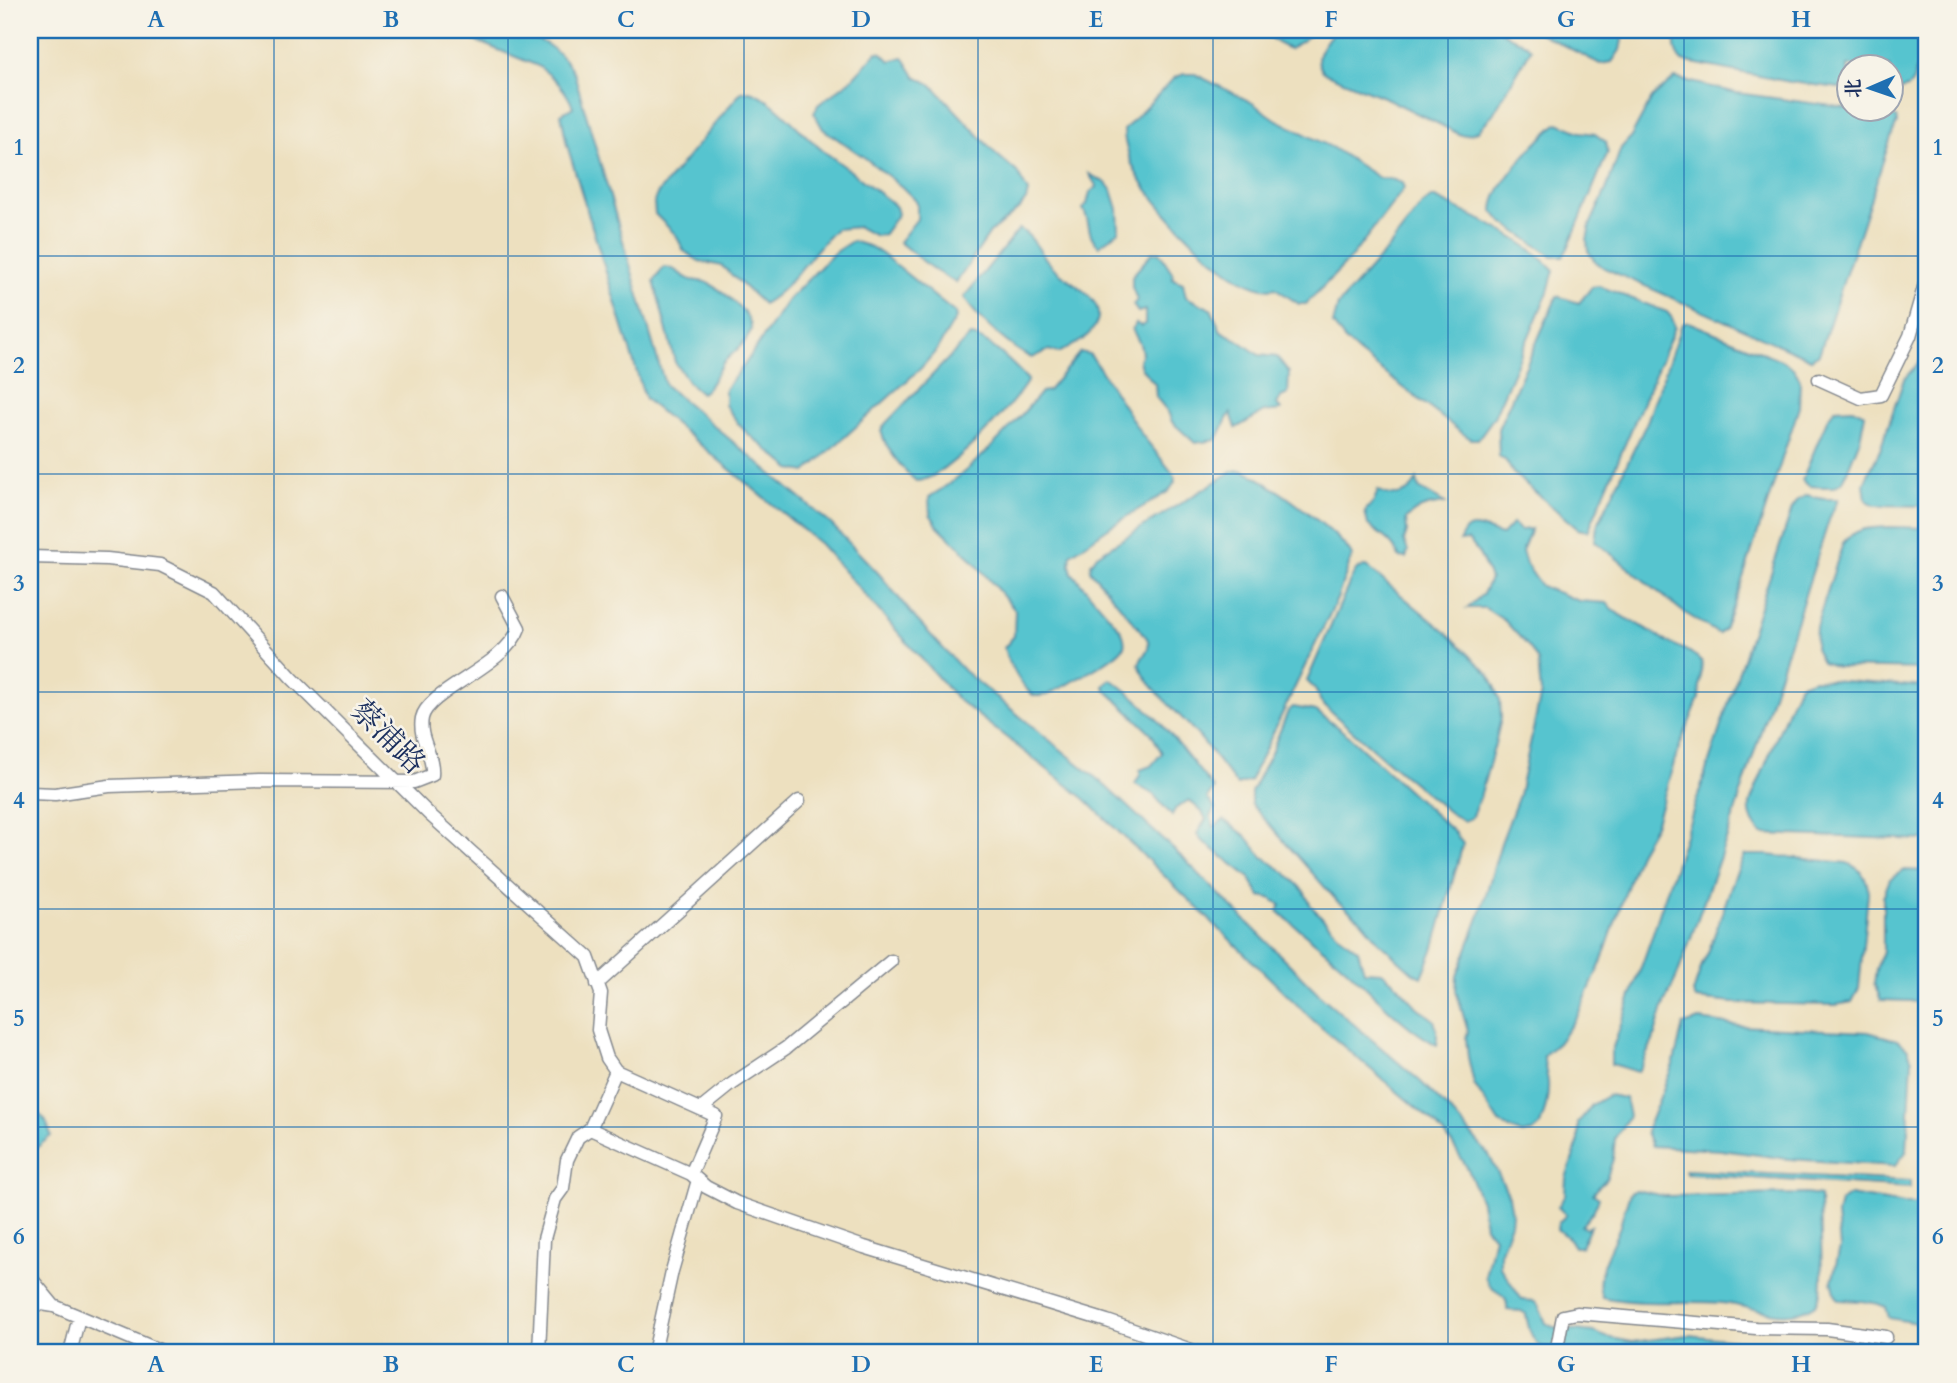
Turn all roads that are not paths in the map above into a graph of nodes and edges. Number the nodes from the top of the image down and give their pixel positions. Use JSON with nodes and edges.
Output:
{"nodes":[{"id":1,"x":1927,"y":277,"type":"edge"},
{"id":2,"x":1819,"y":379,"type":"dead end"},
{"id":3,"x":30,"y":557,"type":"edge"},
{"id":4,"x":502,"y":596,"type":"dead end"},
{"id":5,"x":395,"y":781,"type":"junction"},
{"id":6,"x":30,"y":793,"type":"edge"},
{"id":7,"x":799,"y":801,"type":"dead end"},
{"id":8,"x":891,"y":961,"type":"dead end"},
{"id":9,"x":597,"y":984,"type":"junction"},
{"id":10,"x":616,"y":1071,"type":"junction"},
{"id":11,"x":701,"y":1109,"type":"junction"},
{"id":12,"x":590,"y":1129,"type":"junction"},
{"id":13,"x":694,"y":1177,"type":"junction"},
{"id":14,"x":30,"y":1277,"type":"edge"},
{"id":15,"x":30,"y":1302,"type":"edge"},
{"id":16,"x":54,"y":1306,"type":"junction"},
{"id":17,"x":79,"y":1317,"type":"junction"},
{"id":18,"x":1886,"y":1338,"type":"dead end"},
{"id":19,"x":71,"y":1353,"type":"edge"},
{"id":20,"x":166,"y":1353,"type":"edge"},
{"id":21,"x":538,"y":1353,"type":"edge"},
{"id":22,"x":654,"y":1353,"type":"edge"},
{"id":23,"x":1200,"y":1353,"type":"edge"},
{"id":24,"x":1556,"y":1353,"type":"edge"}],
"edges":[{"from":1,"to":2,"type":"street"},
{"from":3,"to":5,"type":"street","name":"蔡浦路"},
{"from":4,"to":5,"type":"street"},
{"from":5,"to":6,"type":"street"},
{"from":5,"to":9,"type":"street","name":"蔡浦路"},
{"from":7,"to":9,"type":"street"},
{"from":8,"to":11,"type":"street"},
{"from":9,"to":10,"type":"street","name":"蔡浦路"},
{"from":10,"to":11,"type":"street"},
{"from":10,"to":12,"type":"street"},
{"from":11,"to":13,"type":"street"},
{"from":12,"to":13,"type":"street"},
{"from":12,"to":21,"type":"street"},
{"from":13,"to":22,"type":"street"},
{"from":13,"to":23,"type":"street"},
{"from":14,"to":16,"type":"street"},
{"from":15,"to":16,"type":"street"},
{"from":16,"to":17,"type":"street"},
{"from":17,"to":19,"type":"street"},
{"from":17,"to":20,"type":"street"},
{"from":18,"to":24,"type":"street"}]}
